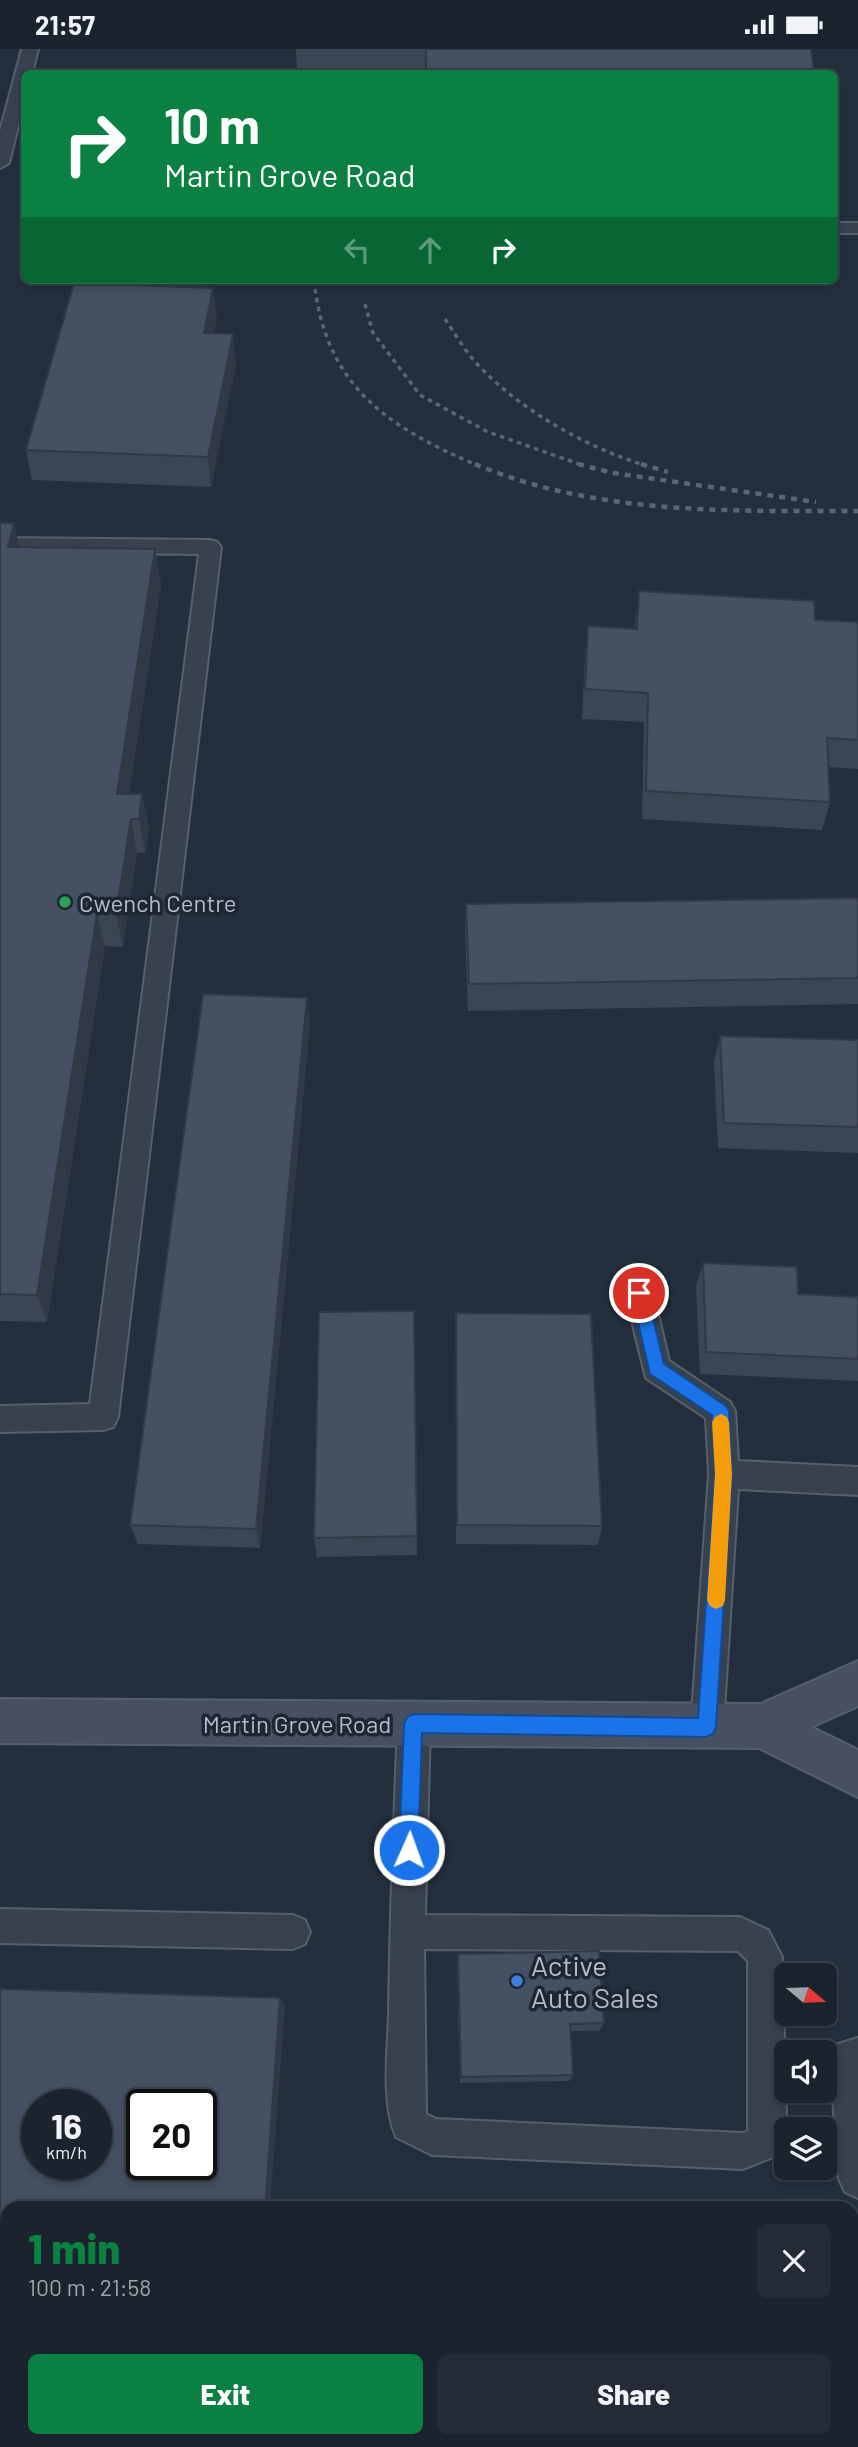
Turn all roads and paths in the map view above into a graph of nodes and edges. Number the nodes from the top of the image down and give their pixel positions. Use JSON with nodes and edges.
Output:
{"nodes":[{"id":1,"x":30,"y":49,"type":"edge"},
{"id":2,"x":24,"y":70,"type":"edge"},
{"id":3,"x":21,"y":83,"type":"edge"},
{"id":4,"x":0,"y":163,"type":"edge"},
{"id":5,"x":838,"y":227,"type":"edge"},
{"id":6,"x":858,"y":228,"type":"edge"},
{"id":7,"x":0,"y":545,"type":"edge"},
{"id":8,"x":639,"y":1293,"type":"dead end"},
{"id":9,"x":0,"y":1419,"type":"edge"},
{"id":10,"x":723,"y":1474,"type":"junction"},
{"id":11,"x":858,"y":1481,"type":"edge"},
{"id":12,"x":858,"y":1683,"type":"edge"},
{"id":13,"x":0,"y":1721,"type":"edge"},
{"id":14,"x":414,"y":1724,"type":"junction"},
{"id":15,"x":762,"y":1726,"type":"junction"},
{"id":16,"x":706,"y":1727,"type":"junction"},
{"id":17,"x":858,"y":1774,"type":"edge"},
{"id":18,"x":0,"y":1926,"type":"edge"},
{"id":19,"x":293,"y":1932,"type":"dead end"},
{"id":20,"x":407,"y":1933,"type":"junction"},
{"id":21,"x":858,"y":2056,"type":"edge"},
{"id":22,"x":858,"y":2179,"type":"edge"}],
"edges":[{"from":1,"to":2,"type":"lane"},
{"from":3,"to":4,"type":"lane"},
{"from":5,"to":6,"type":"lane"},
{"from":7,"to":9,"type":"lane"},
{"from":8,"to":10,"type":"lane"},
{"from":10,"to":11,"type":"lane"},
{"from":10,"to":16,"type":"lane"},
{"from":12,"to":15,"type":"main road","name":"Martin Grove Road"},
{"from":13,"to":14,"type":"main road","name":"Martin Grove Road"},
{"from":14,"to":16,"type":"main road","name":"Martin Grove Road"},
{"from":14,"to":20,"type":"lane"},
{"from":15,"to":16,"type":"main road","name":"Martin Grove Road"},
{"from":15,"to":17,"type":"main road","name":"Martin Grove Road"},
{"from":18,"to":19,"type":"lane"},
{"from":20,"to":20,"type":"lane"},
{"from":21,"to":22,"type":"lane"}]}
